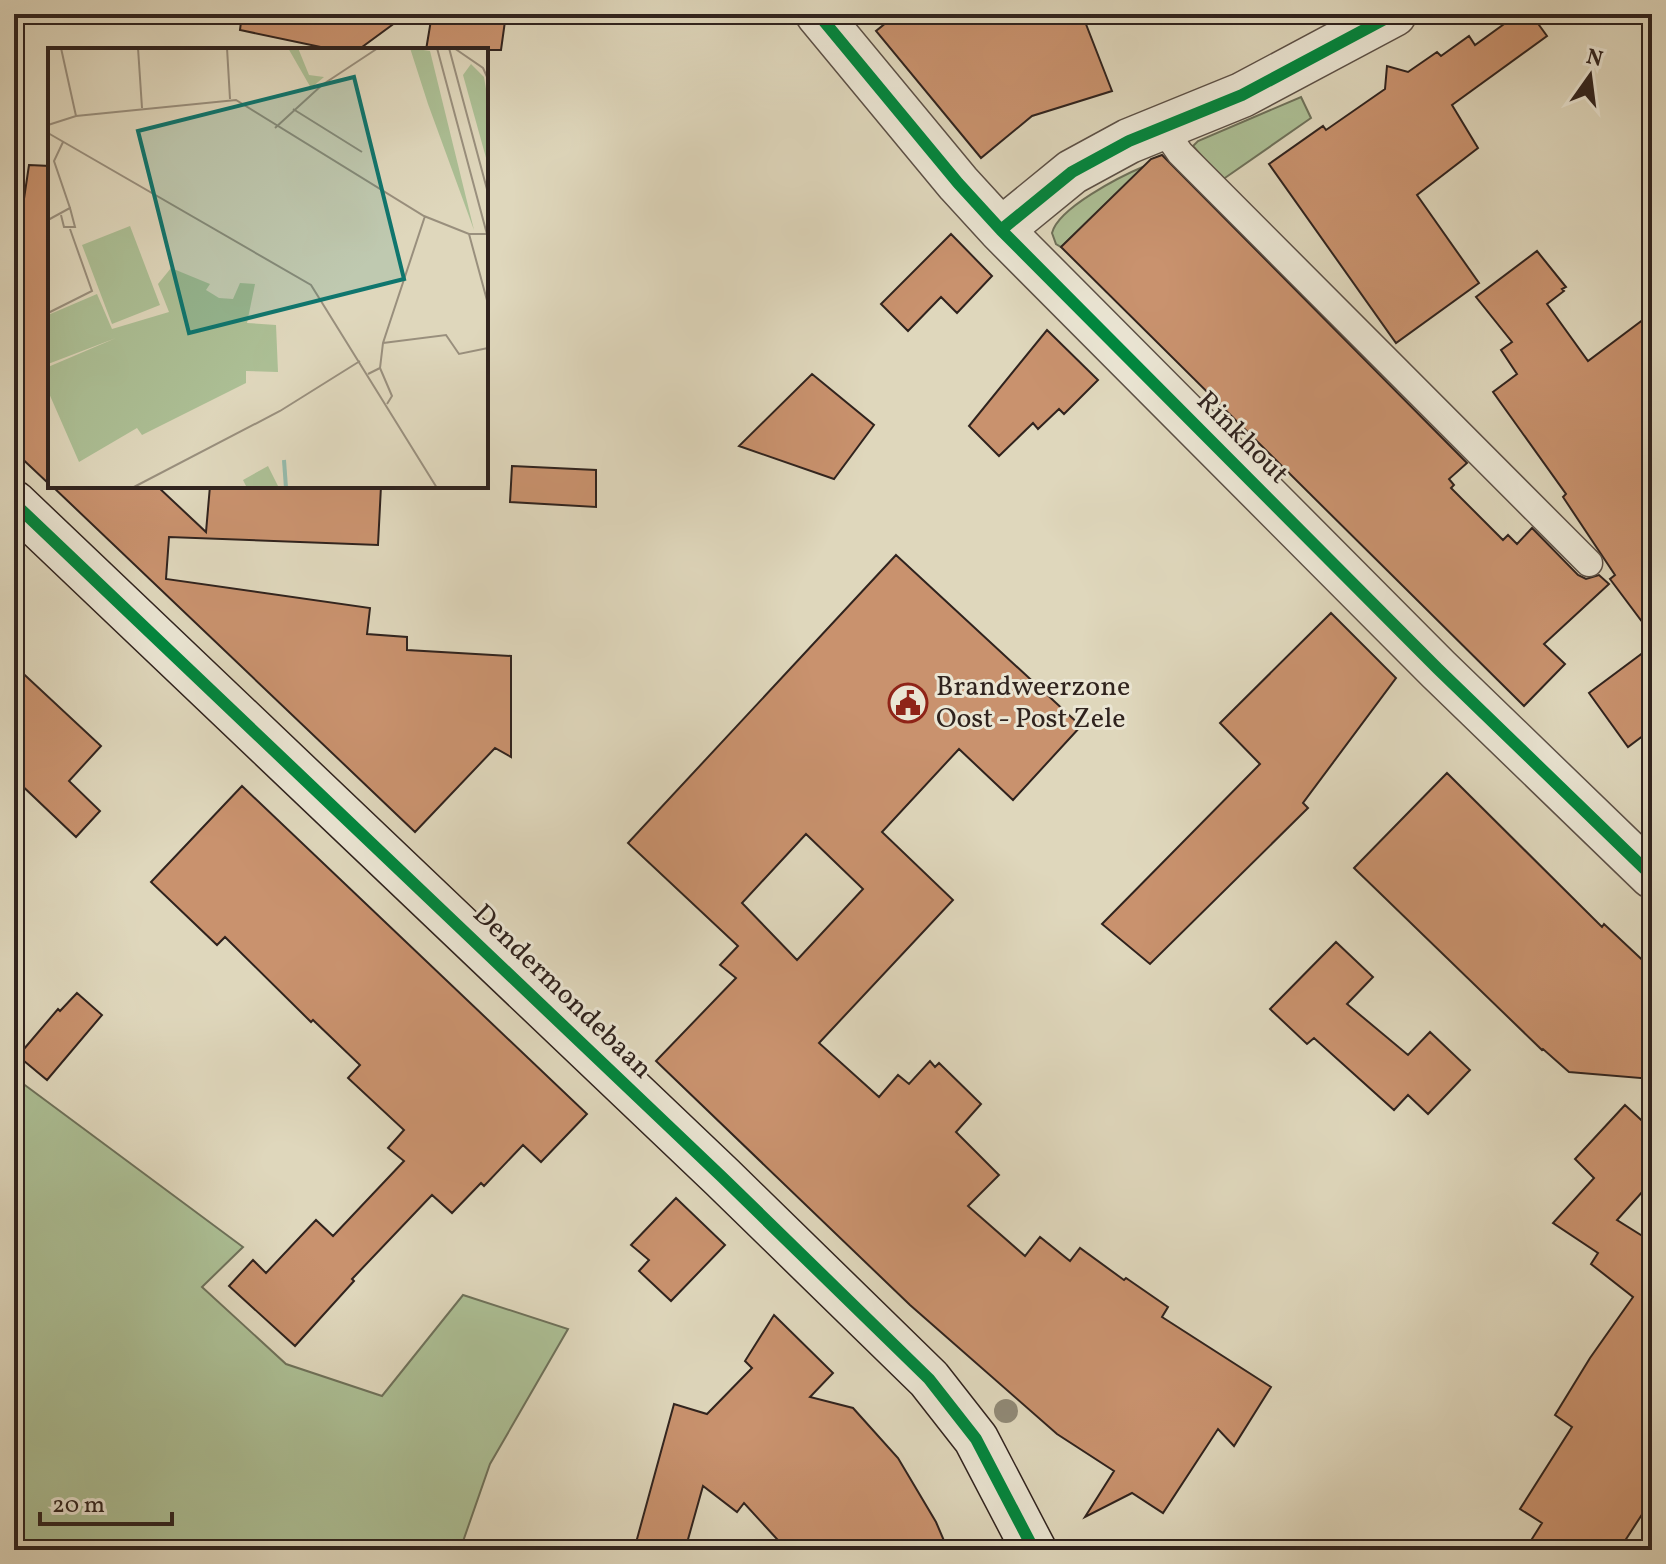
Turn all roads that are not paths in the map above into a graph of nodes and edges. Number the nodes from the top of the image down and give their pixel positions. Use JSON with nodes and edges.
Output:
{"nodes":[{"id":1,"x":818,"y":14,"type":"edge"},
{"id":2,"x":1394,"y":14,"type":"edge"},
{"id":3,"x":1162,"y":127,"type":"junction"},
{"id":4,"x":1001,"y":230,"type":"junction"},
{"id":5,"x":14,"y":503,"type":"edge"},
{"id":6,"x":1589,"y":563,"type":"dead end"},
{"id":7,"x":1652,"y":876,"type":"edge"},
{"id":8,"x":1034,"y":1550,"type":"edge"}],
"edges":[{"from":1,"to":4,"type":"street","name":"Rinkhout"},
{"from":2,"to":3,"type":"street"},
{"from":3,"to":4,"type":"street"},
{"from":3,"to":6,"type":"lane"},
{"from":4,"to":7,"type":"street","name":"Rinkhout"},
{"from":5,"to":8,"type":"street","name":"Dendermondebaan"}]}
